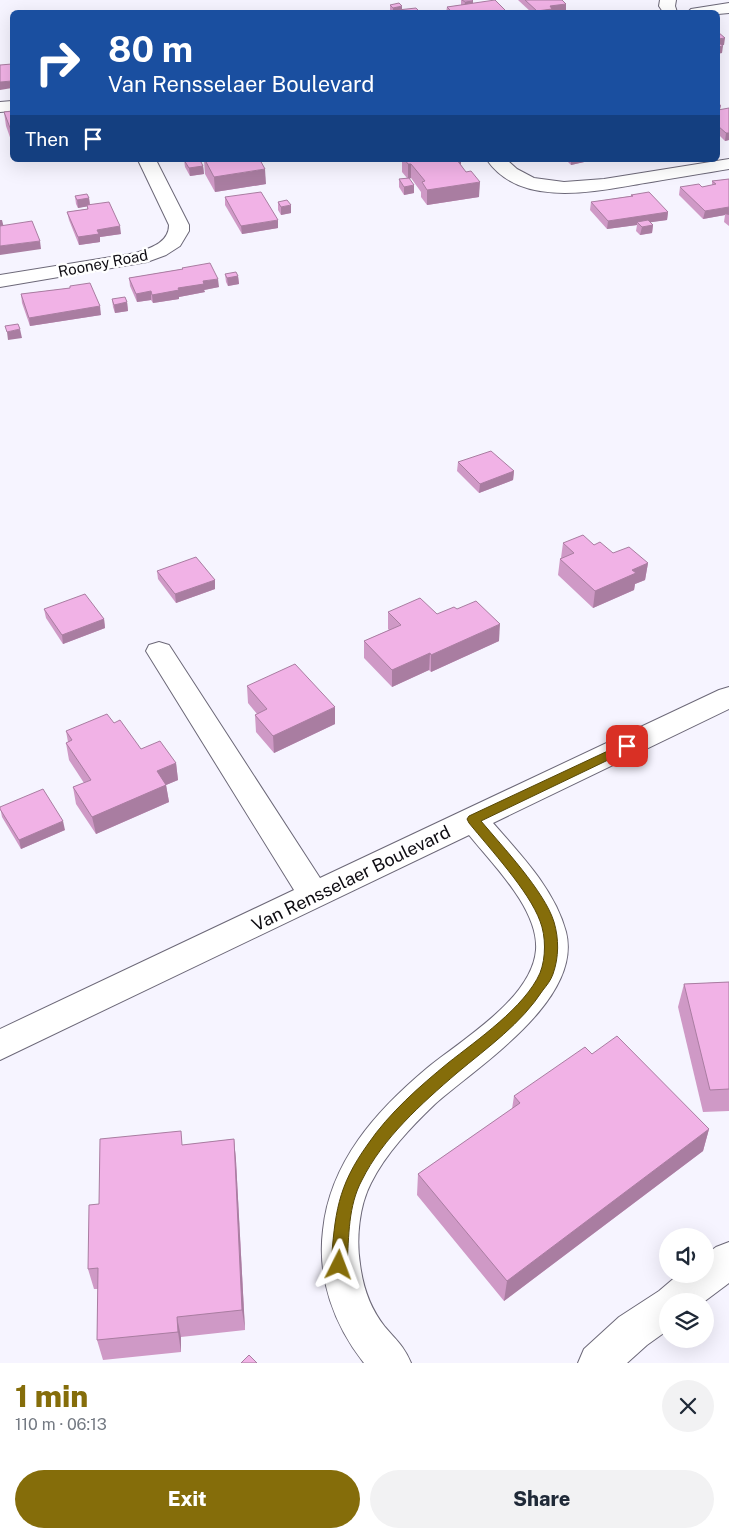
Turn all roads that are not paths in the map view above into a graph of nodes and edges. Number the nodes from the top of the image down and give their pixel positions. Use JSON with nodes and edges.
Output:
{"nodes":[{"id":1,"x":729,"y":8,"type":"edge"},
{"id":2,"x":712,"y":10,"type":"edge"},
{"id":3,"x":148,"y":162,"type":"edge"},
{"id":4,"x":498,"y":162,"type":"edge"},
{"id":5,"x":729,"y":164,"type":"edge"},
{"id":6,"x":0,"y":281,"type":"edge"},
{"id":7,"x":159,"y":651,"type":"dead end"},
{"id":8,"x":729,"y":697,"type":"edge"},
{"id":9,"x":473,"y":819,"type":"junction"},
{"id":10,"x":314,"y":896,"type":"junction"},
{"id":11,"x":0,"y":1045,"type":"edge"},
{"id":12,"x":729,"y":1260,"type":"edge"},
{"id":13,"x":685,"y":1293,"type":"edge"},
{"id":14,"x":659,"y":1312,"type":"edge"},
{"id":15,"x":391,"y":1363,"type":"edge"},
{"id":16,"x":598,"y":1363,"type":"edge"}],
"edges":[{"from":1,"to":2,"type":"street"},
{"from":3,"to":6,"type":"street","name":"Rooney Road"},
{"from":4,"to":5,"type":"street"},
{"from":7,"to":10,"type":"street"},
{"from":8,"to":9,"type":"street","name":"Van Rensselaer Boulevard"},
{"from":9,"to":10,"type":"street","name":"Van Rensselaer Boulevard"},
{"from":9,"to":15,"type":"street"},
{"from":10,"to":11,"type":"street","name":"Van Rensselaer Boulevard"},
{"from":12,"to":13,"type":"street"},
{"from":14,"to":16,"type":"street"}]}
